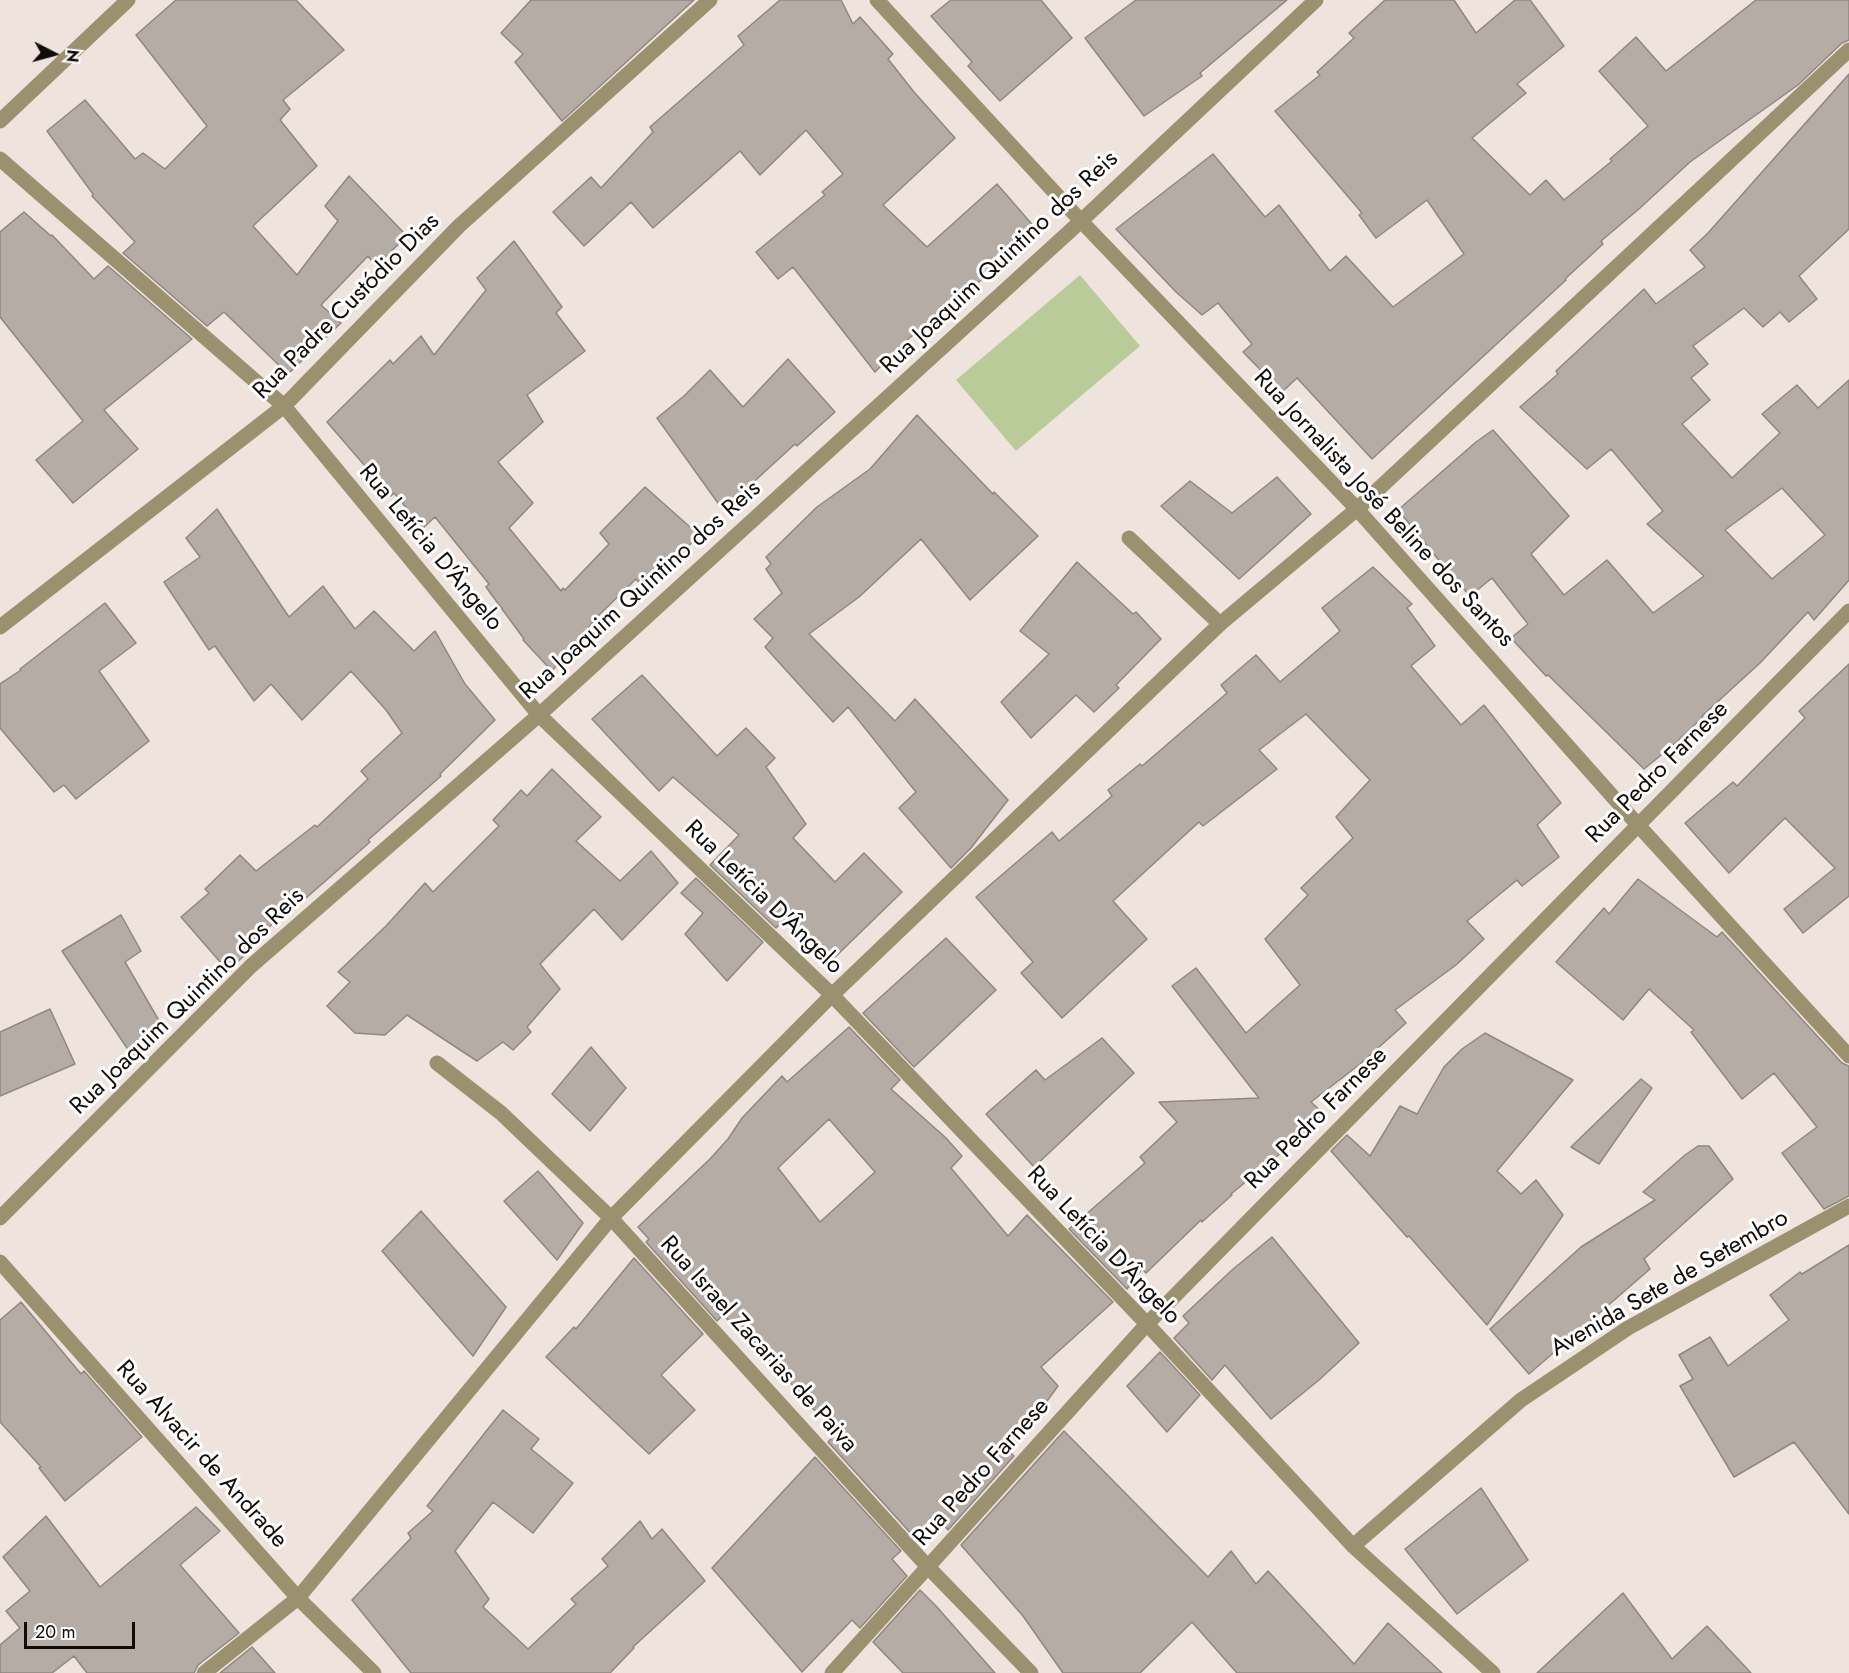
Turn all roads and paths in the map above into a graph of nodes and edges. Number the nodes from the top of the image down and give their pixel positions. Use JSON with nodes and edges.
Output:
{"nodes":[{"id":1,"x":128,"y":0,"type":"edge"},
{"id":2,"x":710,"y":0,"type":"edge"},
{"id":3,"x":877,"y":0,"type":"edge"},
{"id":4,"x":1316,"y":0,"type":"edge"},
{"id":5,"x":1849,"y":50,"type":"edge"},
{"id":6,"x":0,"y":121,"type":"edge"},
{"id":7,"x":0,"y":159,"type":"edge"},
{"id":8,"x":1081,"y":221,"type":"junction"},
{"id":9,"x":284,"y":406,"type":"junction"},
{"id":10,"x":1357,"y":509,"type":"junction"},
{"id":11,"x":1129,"y":538,"type":"dead end"},
{"id":12,"x":1849,"y":611,"type":"edge"},
{"id":13,"x":1220,"y":624,"type":"junction"},
{"id":14,"x":0,"y":627,"type":"edge"},
{"id":15,"x":539,"y":715,"type":"junction"},
{"id":16,"x":1638,"y":825,"type":"junction"},
{"id":17,"x":832,"y":995,"type":"junction"},
{"id":18,"x":1849,"y":1056,"type":"edge"},
{"id":19,"x":437,"y":1063,"type":"dead end"},
{"id":20,"x":1849,"y":1206,"type":"edge"},
{"id":21,"x":0,"y":1218,"type":"edge"},
{"id":22,"x":611,"y":1218,"type":"junction"},
{"id":23,"x":0,"y":1262,"type":"edge"},
{"id":24,"x":1147,"y":1324,"type":"junction"},
{"id":25,"x":1353,"y":1546,"type":"junction"},
{"id":26,"x":928,"y":1567,"type":"junction"},
{"id":27,"x":298,"y":1598,"type":"junction"},
{"id":28,"x":204,"y":1673,"type":"edge"},
{"id":29,"x":374,"y":1673,"type":"edge"},
{"id":30,"x":832,"y":1673,"type":"edge"},
{"id":31,"x":1031,"y":1673,"type":"edge"},
{"id":32,"x":1493,"y":1673,"type":"edge"}],
"edges":[{"from":1,"to":6,"type":"street"},
{"from":2,"to":9,"type":"street","name":"Rua Padre Custódio Dias"},
{"from":3,"to":8,"type":"street","name":"Rua Jornalista José Beline dos Santos"},
{"from":4,"to":8,"type":"street","name":"Rua Joaquim Quintino dos Reis"},
{"from":5,"to":10,"type":"street"},
{"from":7,"to":9,"type":"street","name":"Rua Letícia D'Ângelo"},
{"from":8,"to":10,"type":"street","name":"Rua Jornalista José Beline dos Santos"},
{"from":8,"to":15,"type":"street","name":"Rua Joaquim Quintino dos Reis"},
{"from":9,"to":14,"type":"street","name":"Rua Padre Custódio Dias"},
{"from":9,"to":15,"type":"street","name":"Rua Letícia D'Ângelo"},
{"from":10,"to":13,"type":"street"},
{"from":10,"to":16,"type":"street","name":"Rua Jornalista José Beline dos Santos"},
{"from":11,"to":13,"type":"street"},
{"from":12,"to":16,"type":"street","name":"Rua Pedro Farnese"},
{"from":13,"to":17,"type":"street"},
{"from":15,"to":17,"type":"street","name":"Rua Letícia D'Ângelo"},
{"from":15,"to":21,"type":"street","name":"Rua Joaquim Quintino dos Reis"},
{"from":16,"to":18,"type":"street","name":"Rua Jornalista José Beline dos Santos"},
{"from":16,"to":24,"type":"street","name":"Rua Pedro Farnese"},
{"from":17,"to":22,"type":"street"},
{"from":17,"to":24,"type":"street","name":"Rua Letícia D'Ângelo"},
{"from":19,"to":22,"type":"street","name":"Rua Israel Zacarias de Paiva"},
{"from":20,"to":25,"type":"street","name":"Avenida Sete de Setembro"},
{"from":22,"to":26,"type":"street","name":"Rua Israel Zacarias de Paiva"},
{"from":22,"to":27,"type":"street"},
{"from":23,"to":27,"type":"street","name":"Rua Alvacir de Andrade"},
{"from":24,"to":25,"type":"street","name":"Rua Letícia D'Ângelo"},
{"from":24,"to":26,"type":"street","name":"Rua Pedro Farnese"},
{"from":25,"to":32,"type":"street","name":"Rua Letícia D'Ângelo"},
{"from":26,"to":30,"type":"street","name":"Rua Pedro Farnese"},
{"from":26,"to":31,"type":"street","name":"Rua Israel Zacarias de Paiva"},
{"from":27,"to":28,"type":"street"},
{"from":27,"to":29,"type":"street","name":"Rua Alvacir de Andrade"}]}
